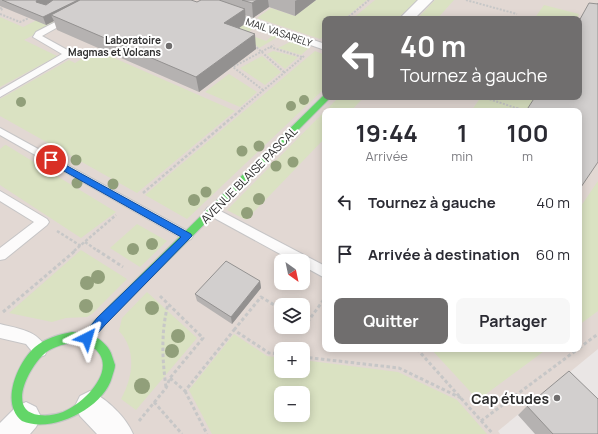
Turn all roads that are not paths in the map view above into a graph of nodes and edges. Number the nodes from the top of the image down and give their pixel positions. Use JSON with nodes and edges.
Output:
{"nodes":[{"id":1,"x":426,"y":0,"type":"edge"},
{"id":2,"x":221,"y":11,"type":"edge"},
{"id":3,"x":78,"y":14,"type":"edge"},
{"id":4,"x":409,"y":16,"type":"edge"},
{"id":5,"x":322,"y":46,"type":"edge"},
{"id":6,"x":0,"y":94,"type":"edge"},
{"id":7,"x":324,"y":100,"type":"edge"},
{"id":8,"x":0,"y":131,"type":"edge"},
{"id":9,"x":0,"y":194,"type":"edge"},
{"id":10,"x":211,"y":211,"type":"junction"},
{"id":11,"x":187,"y":236,"type":"junction"},
{"id":12,"x":0,"y":255,"type":"edge"},
{"id":13,"x":322,"y":270,"type":"edge"},
{"id":14,"x":0,"y":331,"type":"edge"},
{"id":15,"x":87,"y":338,"type":"junction"},
{"id":16,"x":40,"y":350,"type":"junction"},
{"id":17,"x":90,"y":406,"type":"junction"},
{"id":18,"x":18,"y":425,"type":"edge"},
{"id":19,"x":128,"y":429,"type":"edge"}],
"edges":[{"from":1,"to":4,"type":"street"},
{"from":2,"to":5,"type":"lane","name":"MAIL VASARELY"},
{"from":3,"to":6,"type":"lane"},
{"from":7,"to":10,"type":"street","name":"AVENUE BLAISE PASCAL"},
{"from":8,"to":11,"type":"lane"},
{"from":9,"to":12,"type":"lane"},
{"from":10,"to":11,"type":"street","name":"AVENUE BLAISE PASCAL"},
{"from":10,"to":13,"type":"lane"},
{"from":11,"to":15,"type":"street","name":"AVENUE BLAISE PASCAL"},
{"from":14,"to":16,"type":"lane"},
{"from":15,"to":16,"type":"street"},
{"from":15,"to":17,"type":"street"},
{"from":16,"to":18,"type":"street"},
{"from":17,"to":18,"type":"street"},
{"from":17,"to":19,"type":"street"}]}
